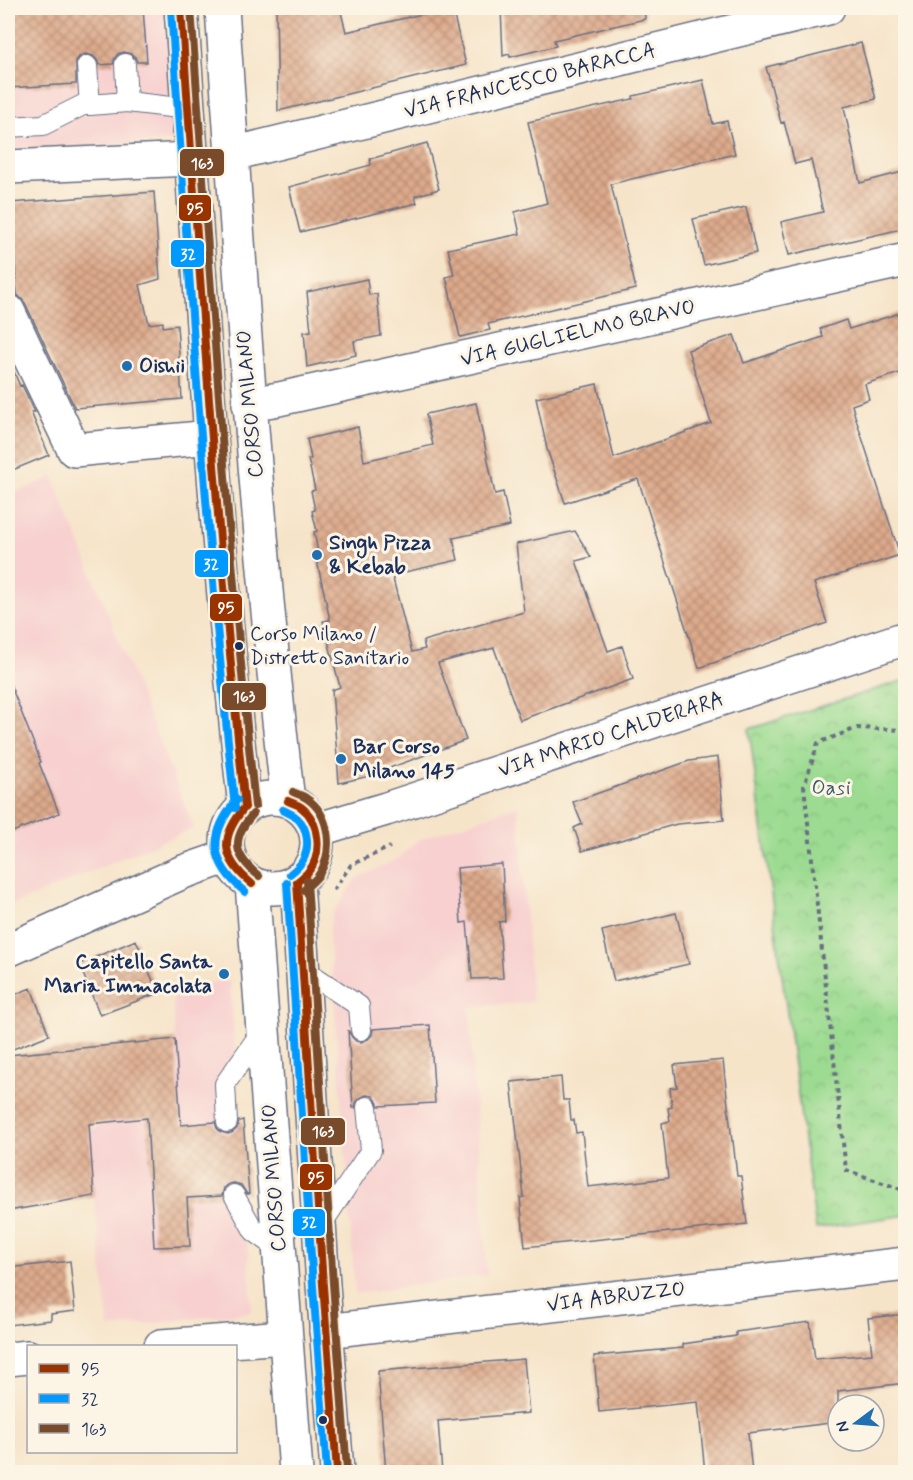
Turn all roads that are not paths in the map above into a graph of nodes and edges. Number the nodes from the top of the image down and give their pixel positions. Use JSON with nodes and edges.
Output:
{"nodes":[{"id":1,"x":181,"y":8,"type":"edge"},
{"id":2,"x":222,"y":8,"type":"edge"},
{"id":3,"x":828,"y":8,"type":"edge"},
{"id":4,"x":125,"y":63,"type":"dead end"},
{"id":5,"x":87,"y":66,"type":"dead end"},
{"id":6,"x":127,"y":102,"type":"junction"},
{"id":7,"x":90,"y":105,"type":"junction"},
{"id":8,"x":188,"y":109,"type":"junction"},
{"id":9,"x":8,"y":127,"type":"edge"},
{"id":10,"x":232,"y":154,"type":"junction"},
{"id":11,"x":192,"y":159,"type":"junction"},
{"id":12,"x":8,"y":167,"type":"edge"},
{"id":13,"x":906,"y":260,"type":"edge"},
{"id":14,"x":8,"y":311,"type":"edge"},
{"id":15,"x":15,"y":346,"type":"edge"},
{"id":16,"x":249,"y":404,"type":"junction"},
{"id":17,"x":211,"y":437,"type":"junction"},
{"id":18,"x":906,"y":638,"type":"edge"},
{"id":19,"x":288,"y":801,"type":"junction"},
{"id":20,"x":245,"y":807,"type":"junction"},
{"id":21,"x":316,"y":830,"type":"junction"},
{"id":22,"x":229,"y":856,"type":"junction"},
{"id":23,"x":297,"y":882,"type":"junction"},
{"id":24,"x":252,"y":884,"type":"junction"},
{"id":25,"x":8,"y":950,"type":"edge"},
{"id":26,"x":303,"y":969,"type":"junction"},
{"id":27,"x":361,"y":1030,"type":"dead end"},
{"id":28,"x":262,"y":1031,"type":"junction"},
{"id":29,"x":368,"y":1107,"type":"dead end"},
{"id":30,"x":227,"y":1122,"type":"dead end"},
{"id":31,"x":234,"y":1195,"type":"dead end"},
{"id":32,"x":319,"y":1228,"type":"junction"},
{"id":33,"x":279,"y":1249,"type":"junction"},
{"id":34,"x":906,"y":1264,"type":"edge"},
{"id":35,"x":326,"y":1331,"type":"junction"},
{"id":36,"x":285,"y":1337,"type":"junction"},
{"id":37,"x":186,"y":1345,"type":"edge"},
{"id":38,"x":27,"y":1357,"type":"edge"},
{"id":39,"x":8,"y":1359,"type":"edge"},
{"id":40,"x":296,"y":1473,"type":"edge"},
{"id":41,"x":337,"y":1473,"type":"edge"}],
"edges":[{"from":1,"to":8,"type":"street","name":"CORSO MILANO"},
{"from":2,"to":10,"type":"street","name":"CORSO MILANO"},
{"from":3,"to":10,"type":"street","name":"VIA FRANCESCO BARACCA"},
{"from":4,"to":6,"type":"lane"},
{"from":5,"to":7,"type":"lane"},
{"from":6,"to":7,"type":"lane"},
{"from":6,"to":8,"type":"lane"},
{"from":7,"to":9,"type":"lane"},
{"from":8,"to":11,"type":"street","name":"CORSO MILANO"},
{"from":10,"to":16,"type":"street","name":"CORSO MILANO"},
{"from":11,"to":12,"type":"street"},
{"from":11,"to":17,"type":"street","name":"CORSO MILANO"},
{"from":13,"to":16,"type":"street","name":"VIA GUGLIELMO BRAVO"},
{"from":14,"to":15,"type":"street"},
{"from":15,"to":17,"type":"street"},
{"from":16,"to":19,"type":"street","name":"CORSO MILANO"},
{"from":17,"to":20,"type":"street","name":"CORSO MILANO"},
{"from":18,"to":21,"type":"street","name":"VIA MARIO CALDERARA"},
{"from":19,"to":20,"type":"street"},
{"from":19,"to":21,"type":"street"},
{"from":20,"to":22,"type":"street"},
{"from":21,"to":23,"type":"street"},
{"from":22,"to":24,"type":"street"},
{"from":22,"to":25,"type":"street"},
{"from":23,"to":24,"type":"street"},
{"from":23,"to":26,"type":"street","name":"CORSO MILANO"},
{"from":24,"to":28,"type":"street","name":"CORSO MILANO"},
{"from":26,"to":27,"type":"lane"},
{"from":26,"to":32,"type":"street","name":"CORSO MILANO"},
{"from":28,"to":30,"type":"lane"},
{"from":28,"to":33,"type":"street","name":"CORSO MILANO"},
{"from":29,"to":32,"type":"lane"},
{"from":31,"to":33,"type":"lane"},
{"from":32,"to":35,"type":"street","name":"CORSO MILANO"},
{"from":33,"to":36,"type":"street","name":"CORSO MILANO"},
{"from":34,"to":35,"type":"street","name":"VIA ABRUZZO"},
{"from":35,"to":41,"type":"street","name":"CORSO MILANO"},
{"from":36,"to":37,"type":"street"},
{"from":36,"to":40,"type":"street","name":"CORSO MILANO"},
{"from":38,"to":39,"type":"street"}]}
